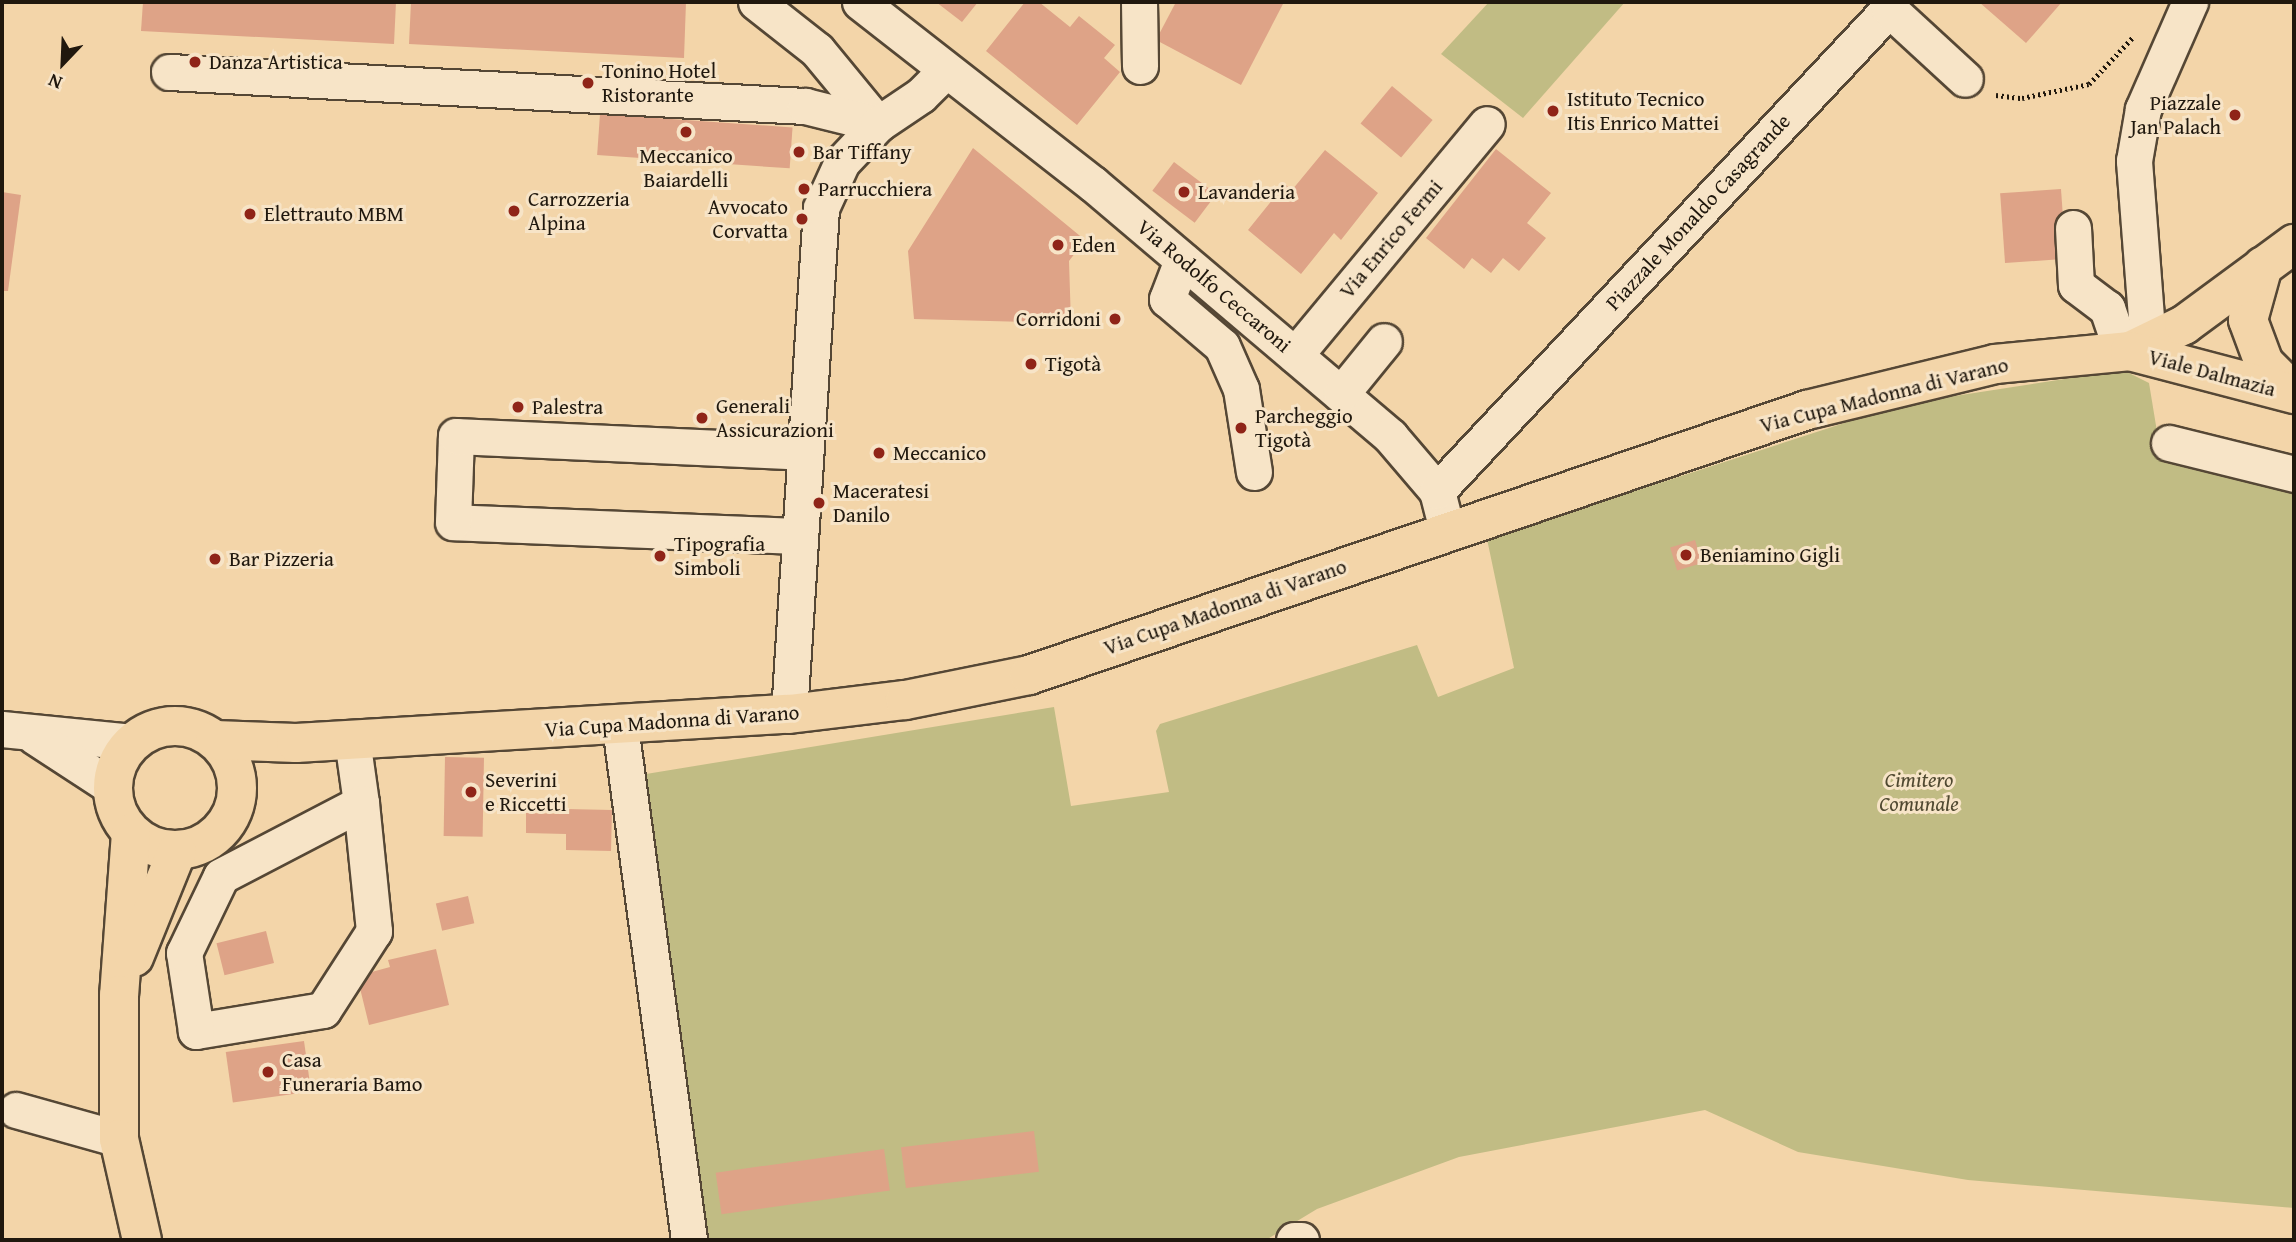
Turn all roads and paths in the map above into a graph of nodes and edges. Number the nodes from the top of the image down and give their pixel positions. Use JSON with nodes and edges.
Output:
{"nodes":[{"id":1,"x":756,"y":2,"type":"edge"},
{"id":2,"x":860,"y":2,"type":"edge"},
{"id":3,"x":1139,"y":2,"type":"edge"},
{"id":4,"x":2190,"y":2,"type":"edge"},
{"id":5,"x":2137,"y":32,"type":"dead end"},
{"id":6,"x":1140,"y":66,"type":"dead end"},
{"id":7,"x":946,"y":70,"type":"junction"},
{"id":8,"x":169,"y":72,"type":"dead end"},
{"id":9,"x":1965,"y":79,"type":"joint"},
{"id":10,"x":878,"y":124,"type":"junction"},
{"id":11,"x":1487,"y":124,"type":"dead end"},
{"id":12,"x":2073,"y":228,"type":"dead end"},
{"id":13,"x":2294,"y":244,"type":"edge"},
{"id":14,"x":1182,"y":260,"type":"junction"},
{"id":15,"x":2263,"y":267,"type":"junction"},
{"id":16,"x":1384,"y":341,"type":"dead end"},
{"id":17,"x":2133,"y":349,"type":"junction"},
{"id":18,"x":1295,"y":355,"type":"junction"},
{"id":19,"x":1341,"y":394,"type":"junction"},
{"id":20,"x":2294,"y":394,"type":"edge"},
{"id":21,"x":2169,"y":443,"type":"dead end"},
{"id":22,"x":803,"y":452,"type":"junction"},
{"id":23,"x":1254,"y":472,"type":"dead end"},
{"id":24,"x":2294,"y":474,"type":"edge"},
{"id":25,"x":1437,"y":491,"type":"junction"},
{"id":26,"x":1447,"y":530,"type":"junction"},
{"id":27,"x":799,"y":536,"type":"junction"},
{"id":28,"x":789,"y":714,"type":"junction"},
{"id":29,"x":620,"y":726,"type":"junction"},
{"id":30,"x":17,"y":732,"type":"edge"},
{"id":31,"x":215,"y":740,"type":"junction"},
{"id":32,"x":352,"y":740,"type":"junction"},
{"id":33,"x":132,"y":742,"type":"junction"},
{"id":34,"x":296,"y":743,"type":"junction"},
{"id":35,"x":237,"y":776,"type":"junction"},
{"id":36,"x":112,"y":787,"type":"junction"},
{"id":37,"x":361,"y":803,"type":"junction"},
{"id":38,"x":131,"y":833,"type":"junction"},
{"id":39,"x":177,"y":851,"type":"junction"},
{"id":40,"x":119,"y":995,"type":"junction"},
{"id":41,"x":16,"y":1110,"type":"dead end"},
{"id":42,"x":119,"y":1139,"type":"junction"},
{"id":43,"x":142,"y":1240,"type":"edge"},
{"id":44,"x":689,"y":1240,"type":"edge"},
{"id":45,"x":1294,"y":1240,"type":"edge"},
{"id":46,"x":1301,"y":1240,"type":"edge"}],
"edges":[{"from":1,"to":10,"type":"street"},
{"from":2,"to":7,"type":"street","name":"Via Rodolfo Ceccaroni"},
{"from":3,"to":6,"type":"street"},
{"from":4,"to":17,"type":"street"},
{"from":5,"to":9,"type":"path"},
{"from":7,"to":10,"type":"street"},
{"from":7,"to":14,"type":"street","name":"Via Rodolfo Ceccaroni"},
{"from":8,"to":10,"type":"street"},
{"from":9,"to":25,"type":"street","name":"Piazzale Monaldo Casagrande"},
{"from":10,"to":22,"type":"street"},
{"from":11,"to":18,"type":"street","name":"Via Enrico Fermi"},
{"from":12,"to":17,"type":"street"},
{"from":13,"to":15,"type":"main road"},
{"from":14,"to":18,"type":"street","name":"Via Rodolfo Ceccaroni"},
{"from":14,"to":23,"type":"street"},
{"from":15,"to":17,"type":"main road"},
{"from":15,"to":20,"type":"main road"},
{"from":16,"to":19,"type":"street"},
{"from":17,"to":20,"type":"main road","name":"Viale Dalmazia"},
{"from":17,"to":26,"type":"main road","name":"Via Cupa Madonna di Varano"},
{"from":18,"to":19,"type":"street","name":"Via Rodolfo Ceccaroni"},
{"from":19,"to":25,"type":"street","name":"Via Rodolfo Ceccaroni"},
{"from":21,"to":24,"type":"street"},
{"from":22,"to":27,"type":"street"},
{"from":22,"to":27,"type":"street"},
{"from":25,"to":26,"type":"street","name":"Via Rodolfo Ceccaroni"},
{"from":26,"to":28,"type":"main road","name":"Via Cupa Madonna di Varano"},
{"from":27,"to":28,"type":"street"},
{"from":28,"to":29,"type":"main road","name":"Via Cupa Madonna di Varano"},
{"from":29,"to":32,"type":"main road","name":"Via Cupa Madonna di Varano"},
{"from":29,"to":44,"type":"street"},
{"from":30,"to":33,"type":"street"},
{"from":30,"to":36,"type":"street"},
{"from":31,"to":33,"type":"main road"},
{"from":31,"to":34,"type":"main road","name":"Via Cupa Madonna di Varano"},
{"from":31,"to":35,"type":"main road"},
{"from":32,"to":34,"type":"main road","name":"Via Cupa Madonna di Varano"},
{"from":32,"to":37,"type":"street"},
{"from":33,"to":36,"type":"main road"},
{"from":34,"to":35,"type":"main road","name":"Via Cupa Madonna di Varano"},
{"from":35,"to":39,"type":"main road"},
{"from":36,"to":38,"type":"main road"},
{"from":37,"to":37,"type":"street"},
{"from":38,"to":39,"type":"main road"},
{"from":38,"to":40,"type":"main road"},
{"from":39,"to":40,"type":"main road"},
{"from":40,"to":42,"type":"main road"},
{"from":41,"to":42,"type":"street"},
{"from":42,"to":43,"type":"main road"},
{"from":45,"to":46,"type":"street"}]}
